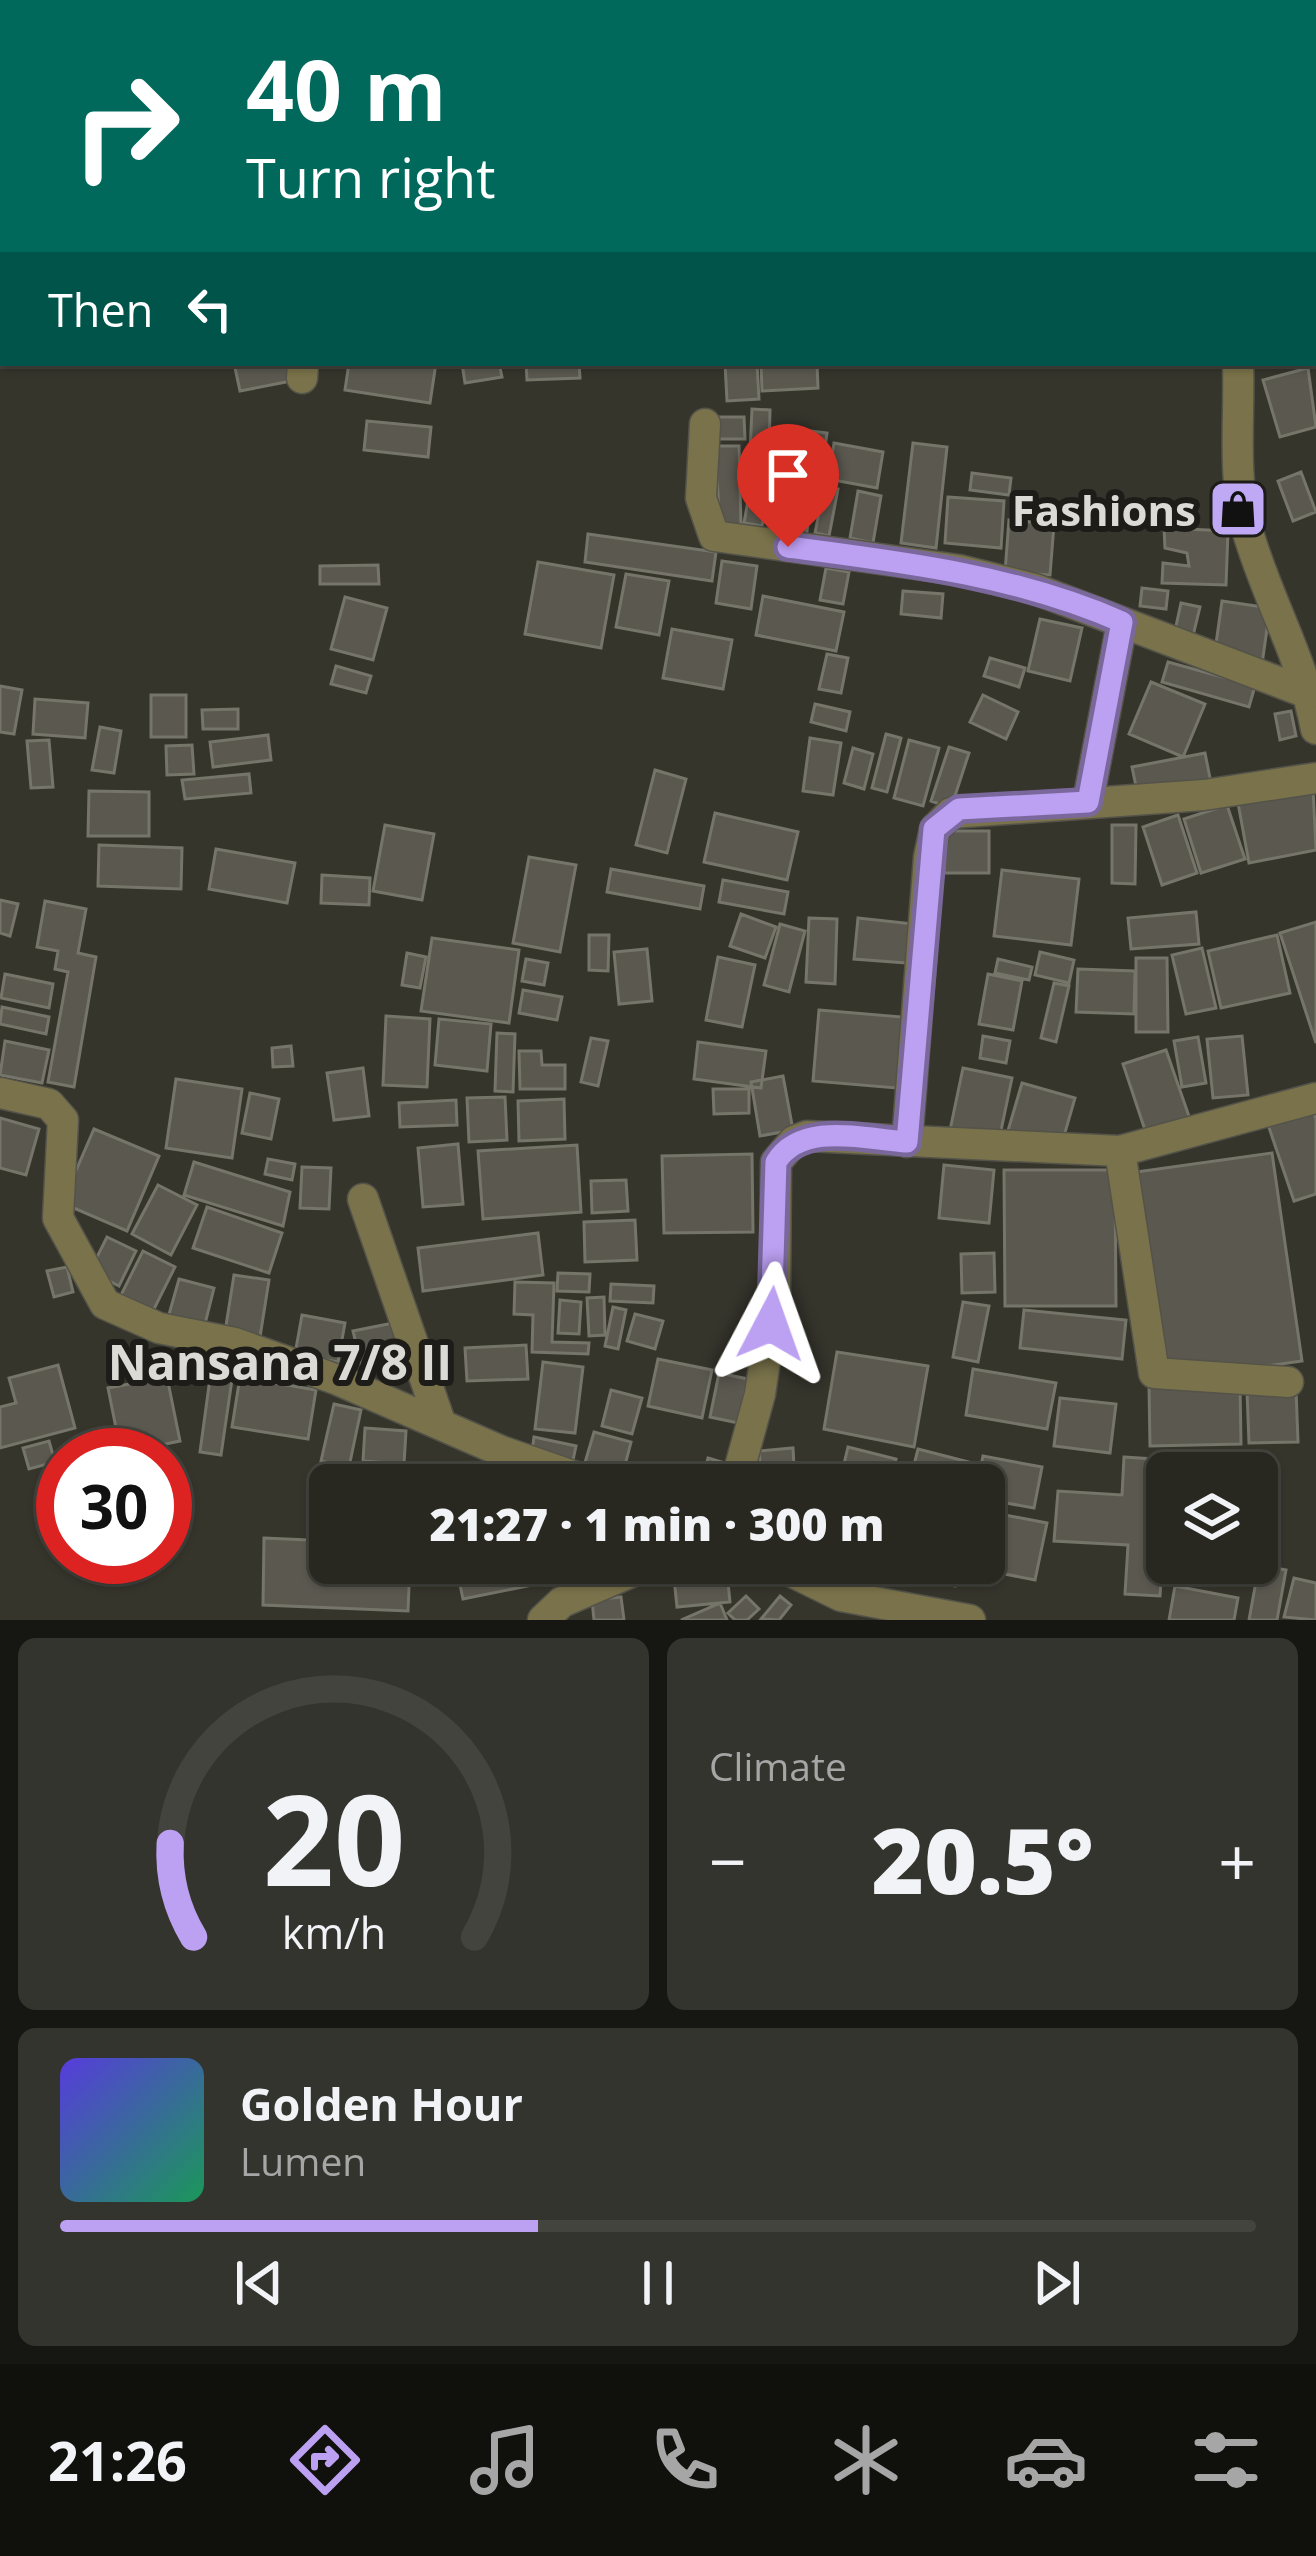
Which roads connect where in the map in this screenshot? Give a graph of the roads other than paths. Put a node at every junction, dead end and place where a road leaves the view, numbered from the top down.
1 (1238, 366) edge
2 (705, 424) dead end
3 (1122, 622) junction
4 (1310, 694) junction
5 (1316, 729) edge
6 (1316, 778) edge
7 (1088, 802) junction
8 (0, 1093) edge
9 (1316, 1098) edge
10 (907, 1142) junction
11 (1120, 1151) junction
12 (362, 1199) dead end
13 (1288, 1382) dead end
14 (440, 1422) junction
15 (538, 1464) edge
16 (741, 1464) edge
17 (604, 1584) edge
18 (817, 1584) edge
19 (543, 1620) edge
20 (970, 1620) edge

1 - 4 street
2 - 3 street
3 - 4 street
3 - 7 street
4 - 5 street
6 - 7 street
7 - 10 street
8 - 14 street
9 - 11 street
10 - 11 street
10 - 16 street
11 - 13 street
12 - 14 street
14 - 15 street
17 - 19 street
18 - 20 street

